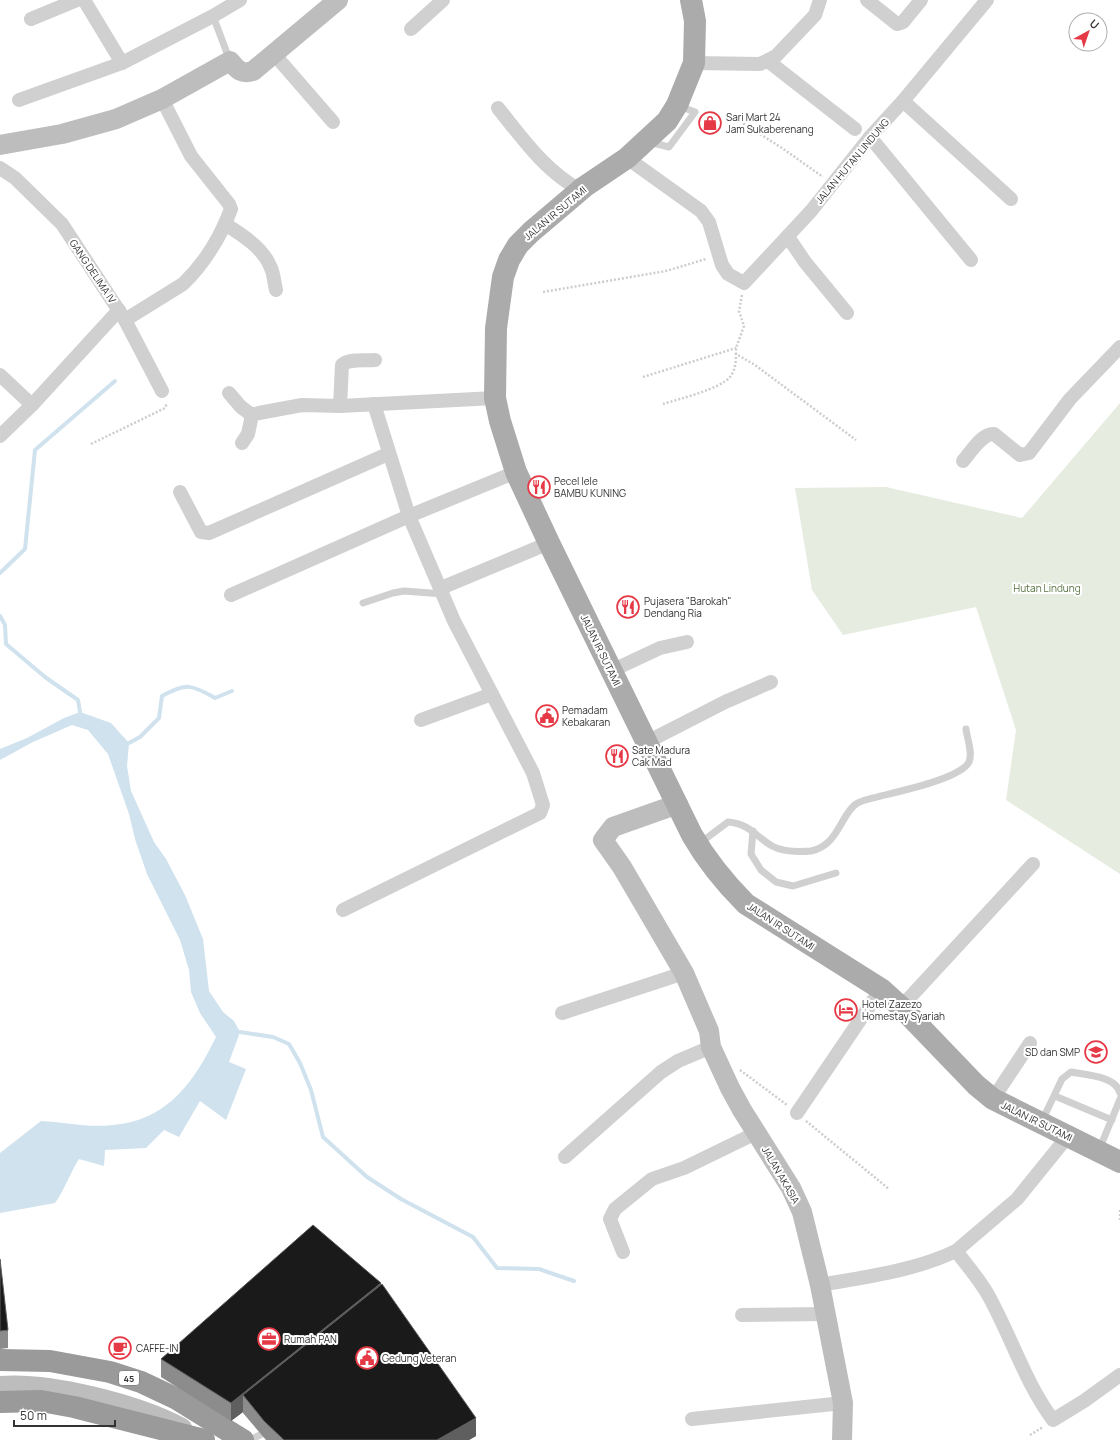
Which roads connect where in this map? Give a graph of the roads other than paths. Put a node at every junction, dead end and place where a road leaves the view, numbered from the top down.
1 (77, 0) edge
2 (84, 0) edge
3 (240, 0) edge
4 (338, 0) edge
5 (443, 0) edge
6 (691, 0) edge
7 (820, 0) edge
8 (867, 0) edge
9 (921, 0) edge
10 (987, 0) edge
11 (213, 16) junction
12 (31, 19) dead end
13 (411, 29) dead end
14 (274, 54) junction
15 (230, 61) junction
16 (768, 62) junction
17 (122, 63) junction
18 (694, 63) junction
19 (162, 99) junction
20 (19, 100) dead end
21 (903, 101) junction
22 (498, 108) dead end
23 (333, 122) dead end
24 (855, 129) dead end
25 (870, 137) junction
26 (0, 145) edge
27 (627, 158) junction
28 (0, 168) edge
29 (580, 190) junction
30 (1011, 199) dead end
31 (225, 224) junction
32 (788, 237) junction
33 (971, 260) dead end
34 (276, 290) dead end
35 (847, 313) dead end
36 (122, 315) junction
37 (1120, 347) edge
38 (375, 360) dead end
39 (0, 375) edge
40 (162, 391) road end
41 (228, 393) dead end
42 (495, 398) junction
43 (374, 404) junction
44 (32, 405) junction
45 (340, 406) junction
46 (252, 414) junction
47 (0, 436) edge
48 (242, 443) dead end
49 (388, 454) junction
50 (963, 461) dead end
51 (516, 472) junction
52 (180, 492) dead end
53 (409, 516) junction
54 (549, 543) junction
55 (442, 591) junction
56 (231, 595) dead end
57 (363, 603) dead end
58 (687, 642) dead end
59 (611, 671) junction
60 (771, 682) dead end
61 (492, 694) junction
62 (422, 720) dead end
63 (966, 729) dead end
64 (647, 742) junction
65 (678, 804) junction
66 (753, 831) junction
67 (698, 845) junction
68 (1033, 864) dead end
69 (836, 873) dead end
70 (343, 910) dead end
71 (684, 973) junction
72 (882, 989) junction
73 (901, 1007) junction
74 (562, 1013) dead end
75 (1030, 1043) dead end
76 (711, 1048) junction
77 (1120, 1093) edge
78 (1055, 1096) junction
79 (993, 1099) junction
80 (1120, 1099) edge
81 (797, 1113) dead end
82 (1112, 1120) junction
83 (1041, 1123) junction
84 (756, 1134) junction
85 (1068, 1136) junction
86 (1098, 1150) junction
87 (565, 1157) dead end
88 (1120, 1162) edge
89 (956, 1251) junction
90 (623, 1252) dead end
91 (820, 1285) junction
92 (826, 1314) junction
93 (742, 1315) dead end
94 (0, 1360) edge
95 (1120, 1375) edge
96 (0, 1377) edge
97 (0, 1386) edge
98 (0, 1402) edge
99 (843, 1403) junction
100 (692, 1419) dead end
101 (278, 1425) edge
102 (204, 1432) edge
103 (243, 1440) edge
104 (250, 1440) edge
105 (842, 1440) edge

1 - 12 street
2 - 17 street
3 - 11 street
4 - 14 street
5 - 13 street
6 - 18 main road, JALAN IR SUTAMI
7 - 16 street
8 - 9 street
10 - 21 street, JALAN HUTAN LINDUNG
11 - 15 lane
11 - 17 street
14 - 15 street
14 - 23 street
15 - 19 street
16 - 18 street
16 - 24 street
17 - 20 street
18 - 27 main road, JALAN IR SUTAMI
19 - 26 street
19 - 31 street
21 - 25 street, JALAN HUTAN LINDUNG
21 - 30 street
22 - 29 street
25 - 32 street, JALAN HUTAN LINDUNG
25 - 33 street
27 - 29 main road, JALAN IR SUTAMI
27 - 32 street, JALAN HUTAN LINDUNG
28 - 36 street, GANG DELIMA IV
29 - 42 main road, JALAN IR SUTAMI
31 - 34 street
31 - 36 street
32 - 35 street
36 - 40 street, GANG DELIMA IV
36 - 44 street
37 - 50 street
38 - 45 street
39 - 44 street
41 - 46 street
42 - 43 street
42 - 51 main road, JALAN IR SUTAMI
43 - 45 street
43 - 49 street
44 - 47 street
45 - 46 street
46 - 48 street
49 - 52 street
49 - 53 street
51 - 53 street
51 - 54 main road, JALAN IR SUTAMI
53 - 55 street
53 - 56 street
54 - 55 street
54 - 59 main road, JALAN IR SUTAMI
55 - 57 lane
55 - 61 street
58 - 59 street
59 - 64 main road, JALAN IR SUTAMI
60 - 64 street
61 - 62 street
61 - 70 street
63 - 66 lane
64 - 65 main road, JALAN IR SUTAMI
65 - 67 main road, JALAN IR SUTAMI
65 - 71 street, JALAN AKASIA
66 - 67 lane
66 - 69 lane
67 - 72 main road, JALAN IR SUTAMI
68 - 73 street
71 - 74 street
71 - 76 street, JALAN AKASIA
72 - 73 main road, JALAN IR SUTAMI
72 - 81 street
73 - 79 main road, JALAN IR SUTAMI
75 - 79 street
76 - 84 street, JALAN AKASIA
76 - 87 street
77 - 78 lane
78 - 82 lane
78 - 83 lane
79 - 83 main road, JALAN IR SUTAMI
80 - 82 lane
82 - 86 lane
83 - 85 main road, JALAN IR SUTAMI
84 - 90 street
84 - 91 street, JALAN AKASIA
85 - 86 main road, JALAN IR SUTAMI
85 - 89 street
86 - 88 main road, JALAN IR SUTAMI
89 - 91 street
89 - 95 street
91 - 92 street, JALAN AKASIA
92 - 93 street
92 - 99 street, JALAN AKASIA
94 - 102 highway, 45
96 - 102 street
97 - 102 street
98 - 102 highway, 45
99 - 100 street
99 - 105 street, JALAN AKASIA
101 - 104 lane
102 - 103 highway, 45

